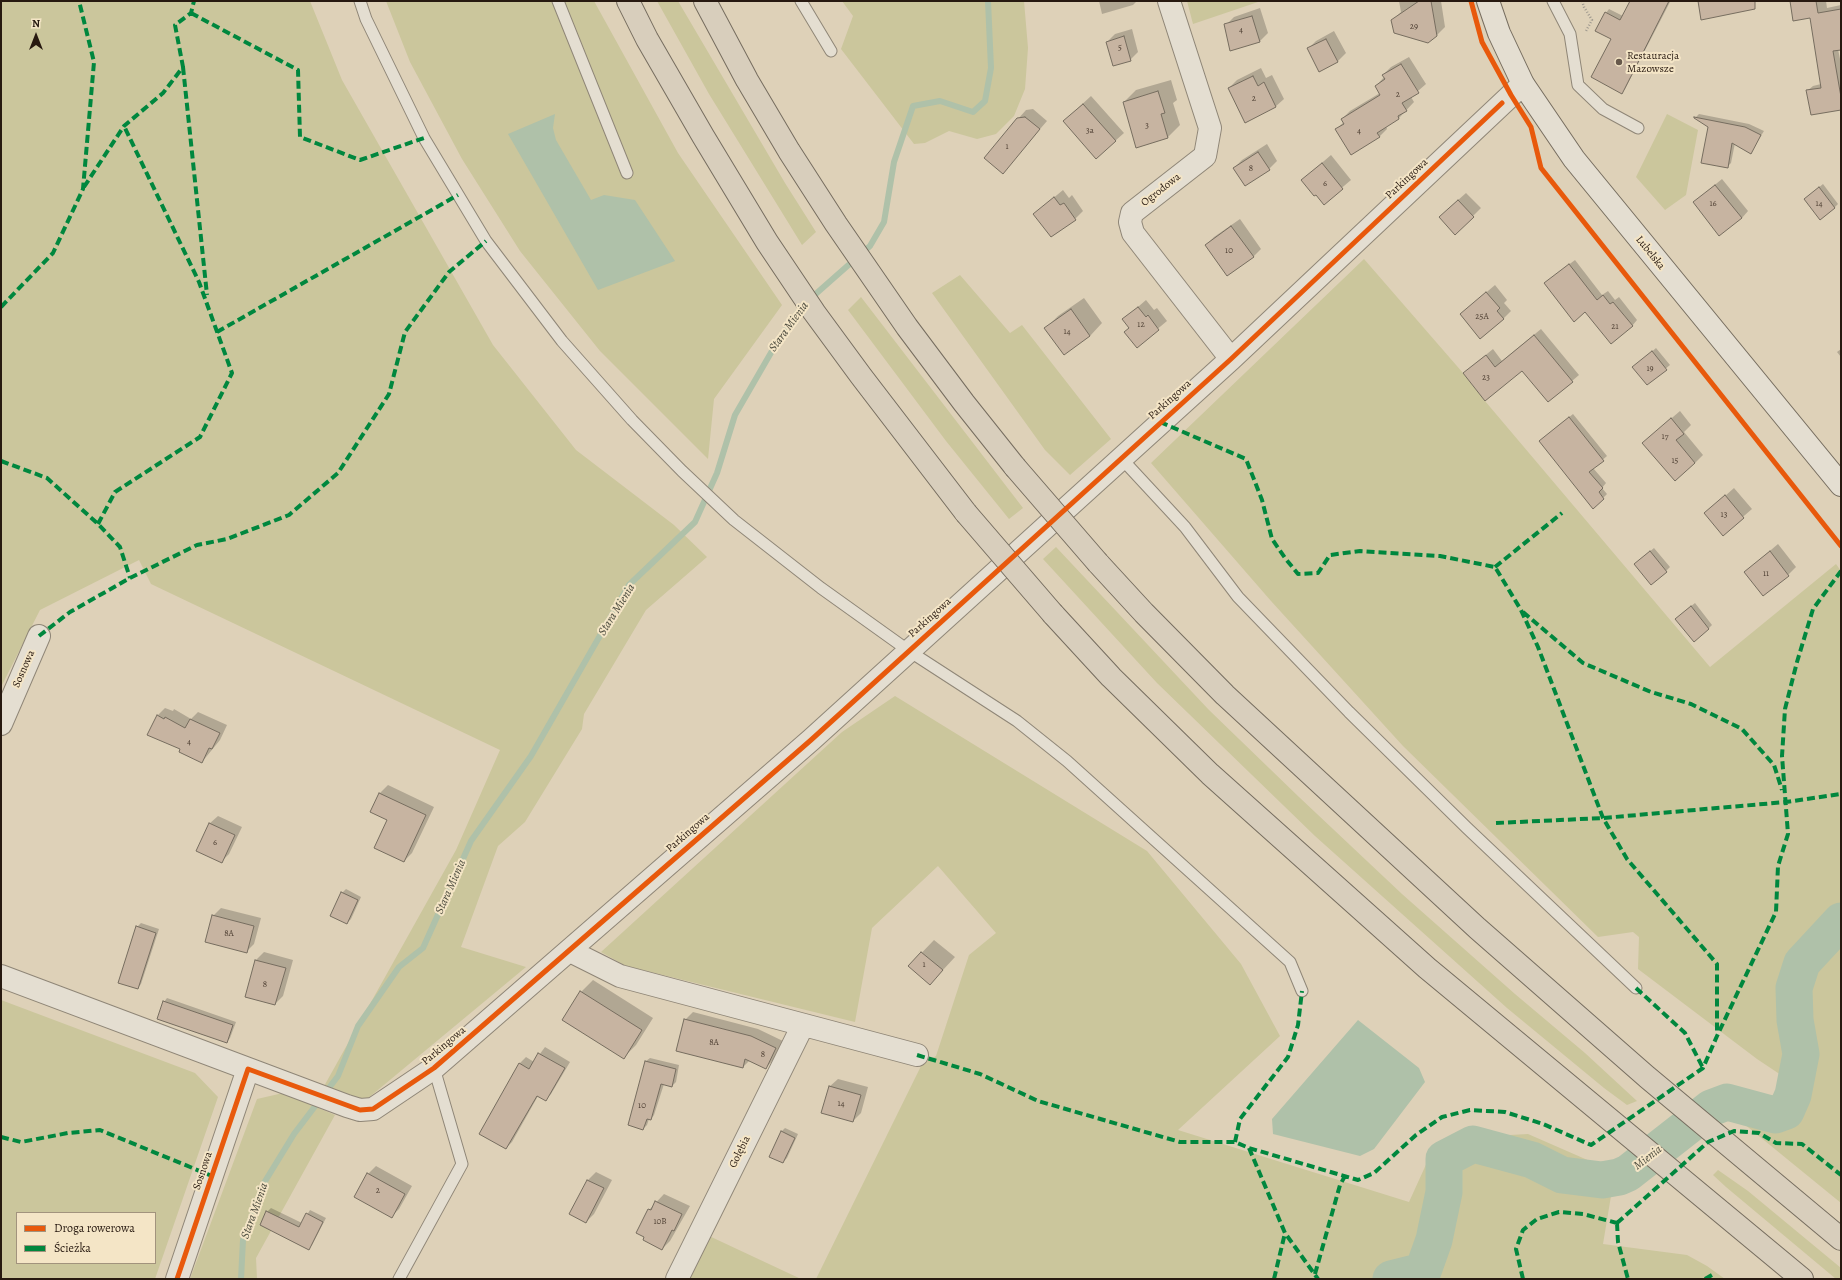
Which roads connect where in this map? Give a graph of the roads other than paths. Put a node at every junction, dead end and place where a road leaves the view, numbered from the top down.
1 (360, 1) edge
2 (558, 1) edge
3 (628, 1) edge
4 (704, 1) edge
5 (801, 1) edge
6 (1170, 1) edge
7 (1488, 1) edge
8 (1553, 1) edge
9 (831, 51) dead end
10 (1523, 84) junction
11 (1638, 128) dead end
12 (627, 173) dead end
13 (1231, 359) junction
14 (1121, 458) junction
15 (1841, 485) edge
16 (39, 636) dead end
17 (909, 651) junction
18 (1, 724) edge
19 (570, 951) junction
20 (1, 976) edge
21 (1636, 988) dead end
22 (1302, 991) dead end
23 (803, 1025) junction
24 (917, 1055) dead end
25 (434, 1068) junction
26 (248, 1069) junction
27 (1841, 1239) edge
28 (177, 1279) edge
29 (399, 1279) edge
30 (677, 1279) edge
31 (1802, 1279) edge

1 - 17 lane
2 - 12 lane
3 - 31 highway, bridge
4 - 27 highway, bridge
5 - 9 lane
6 - 13 street, Ogrodowa
7 - 10 street, Lubelska
8 - 11 lane
10 - 13 street, Parkingowa
10 - 15 street, Lubelska
13 - 14 street, Parkingowa
14 - 17 street, Parkingowa
14 - 21 lane
16 - 18 street, Sosnowa
17 - 19 street, Parkingowa
17 - 22 lane
19 - 23 street
19 - 25 street, Parkingowa
20 - 26 street
23 - 24 street
23 - 30 street, Gołębia
25 - 26 street, Parkingowa
25 - 29 lane
26 - 28 street, Sosnowa

